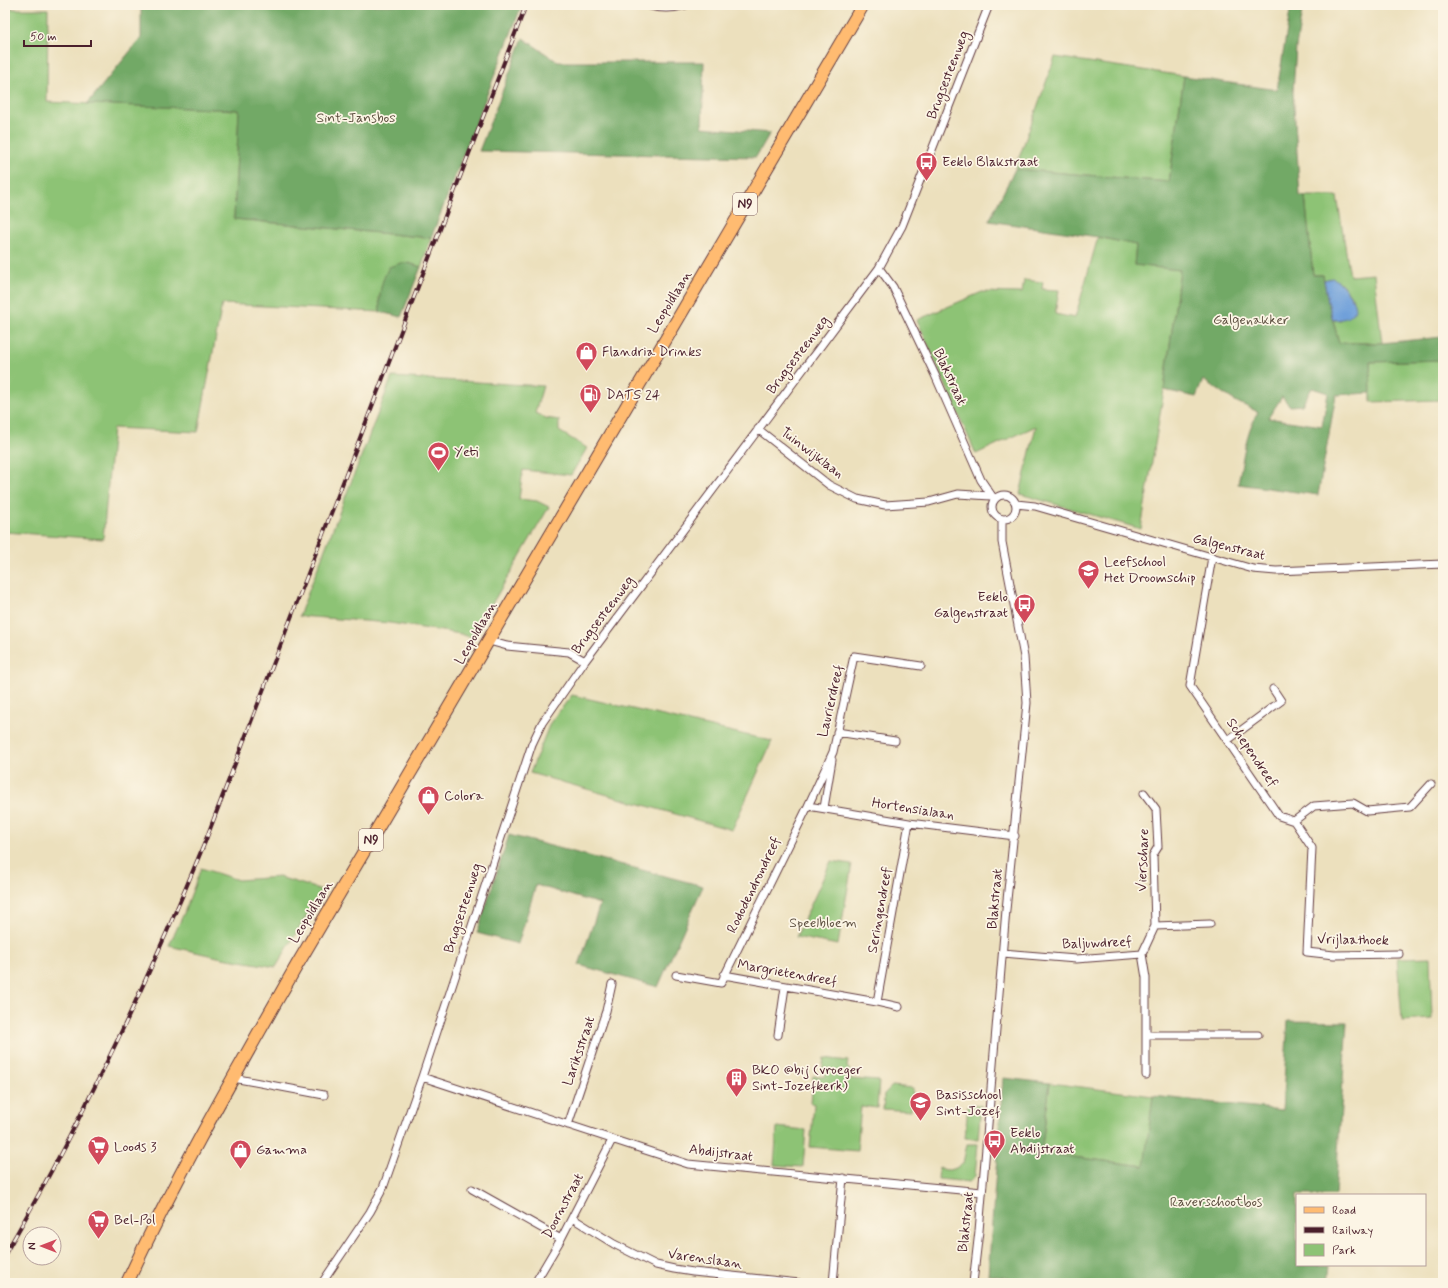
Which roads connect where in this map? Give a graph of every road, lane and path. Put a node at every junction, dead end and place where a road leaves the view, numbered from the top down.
1 (646, 5) edge
2 (686, 5) edge
3 (863, 5) edge
4 (989, 5) edge
5 (879, 268) junction
6 (758, 429) junction
7 (993, 497) junction
8 (1016, 504) junction
9 (1002, 519) junction
10 (1212, 557) junction
11 (1443, 564) edge
12 (489, 640) junction
13 (585, 661) junction
14 (921, 666) dead end
15 (1273, 690) dead end
16 (837, 732) junction
17 (1228, 740) junction
18 (894, 741) dead end
19 (833, 752) junction
20 (1431, 784) dead end
21 (1144, 793) dead end
22 (808, 806) junction
23 (824, 808) junction
24 (1294, 821) junction
25 (909, 823) junction
26 (1015, 836) junction
27 (1210, 924) dead end
28 (1155, 926) junction
29 (1003, 953) junction
30 (1142, 954) junction
31 (1399, 954) dead end
32 (676, 975) dead end
33 (724, 975) junction
34 (612, 984) dead end
35 (785, 986) junction
36 (877, 1002) junction
37 (899, 1007) dead end
38 (778, 1034) dead end
39 (1146, 1035) junction
40 (1258, 1035) dead end
41 (1146, 1075) dead end
42 (422, 1077) junction
43 (233, 1078) junction
44 (324, 1095) dead end
45 (568, 1125) junction
46 (612, 1140) junction
47 (844, 1178) junction
48 (472, 1189) dead end
49 (982, 1192) junction
50 (572, 1218) junction
51 (561, 1240) junction
52 (127, 1283) edge
53 (322, 1283) edge
54 (535, 1283) edge
55 (799, 1283) edge
56 (833, 1283) edge
57 (973, 1283) edge

1 - 2 street
3 - 12 main road, Leopoldlaan / N9
4 - 5 street, Brugsesteenweg
5 - 6 street, Brugsesteenweg
5 - 7 street, Blakstraat
6 - 7 street, Tuinwijklaan
6 - 13 street, Brugsesteenweg
7 - 8 street
7 - 9 street
8 - 9 street
8 - 10 street, Galgenstraat
9 - 26 street, Blakstraat
10 - 11 street, Galgenstraat
10 - 17 street, Schependreef
12 - 13 street
12 - 43 main road, Leopoldlaan / N9
13 - 42 street, Brugsesteenweg
14 - 16 street, Laurierdreef
15 - 17 street
16 - 18 street
16 - 19 street, Laurierdreef
17 - 24 street, Schependreef
19 - 22 street, Laurierdreef
19 - 23 street, Laurierdreef
20 - 24 street
21 - 28 street, Vierschare
22 - 23 street, Hortensialaan
22 - 33 street, Rododendrondreef
23 - 25 street, Hortensialaan
24 - 31 street, Vrijlaathoek
25 - 26 street, Hortensialaan
25 - 36 street, Seringendreef
26 - 29 street, Blakstraat
27 - 28 street
28 - 30 street, Vierschare
29 - 30 street, Baljuwdreef
29 - 49 street, Blakstraat
30 - 39 street, Baljuwdreef
32 - 33 street, Margrietendreef
33 - 35 street, Margrietendreef
34 - 45 street, Lariksstraat
35 - 36 street, Margrietendreef
35 - 38 street
36 - 37 street, Margrietendreef
39 - 40 street
39 - 41 street, Baljuwdreef
42 - 45 street, Abdijstraat
42 - 53 street, Brugsesteenweg
43 - 44 street
43 - 52 main road, Leopoldlaan / N9
45 - 46 street, Abdijstraat
46 - 47 street, Abdijstraat
46 - 50 street, Doornstraat
47 - 49 street, Abdijstraat
47 - 56 street
48 - 51 street
49 - 57 street, Blakstraat
50 - 51 street, Doornstraat
50 - 55 street, Varenslaan
51 - 54 street, Doornstraat

